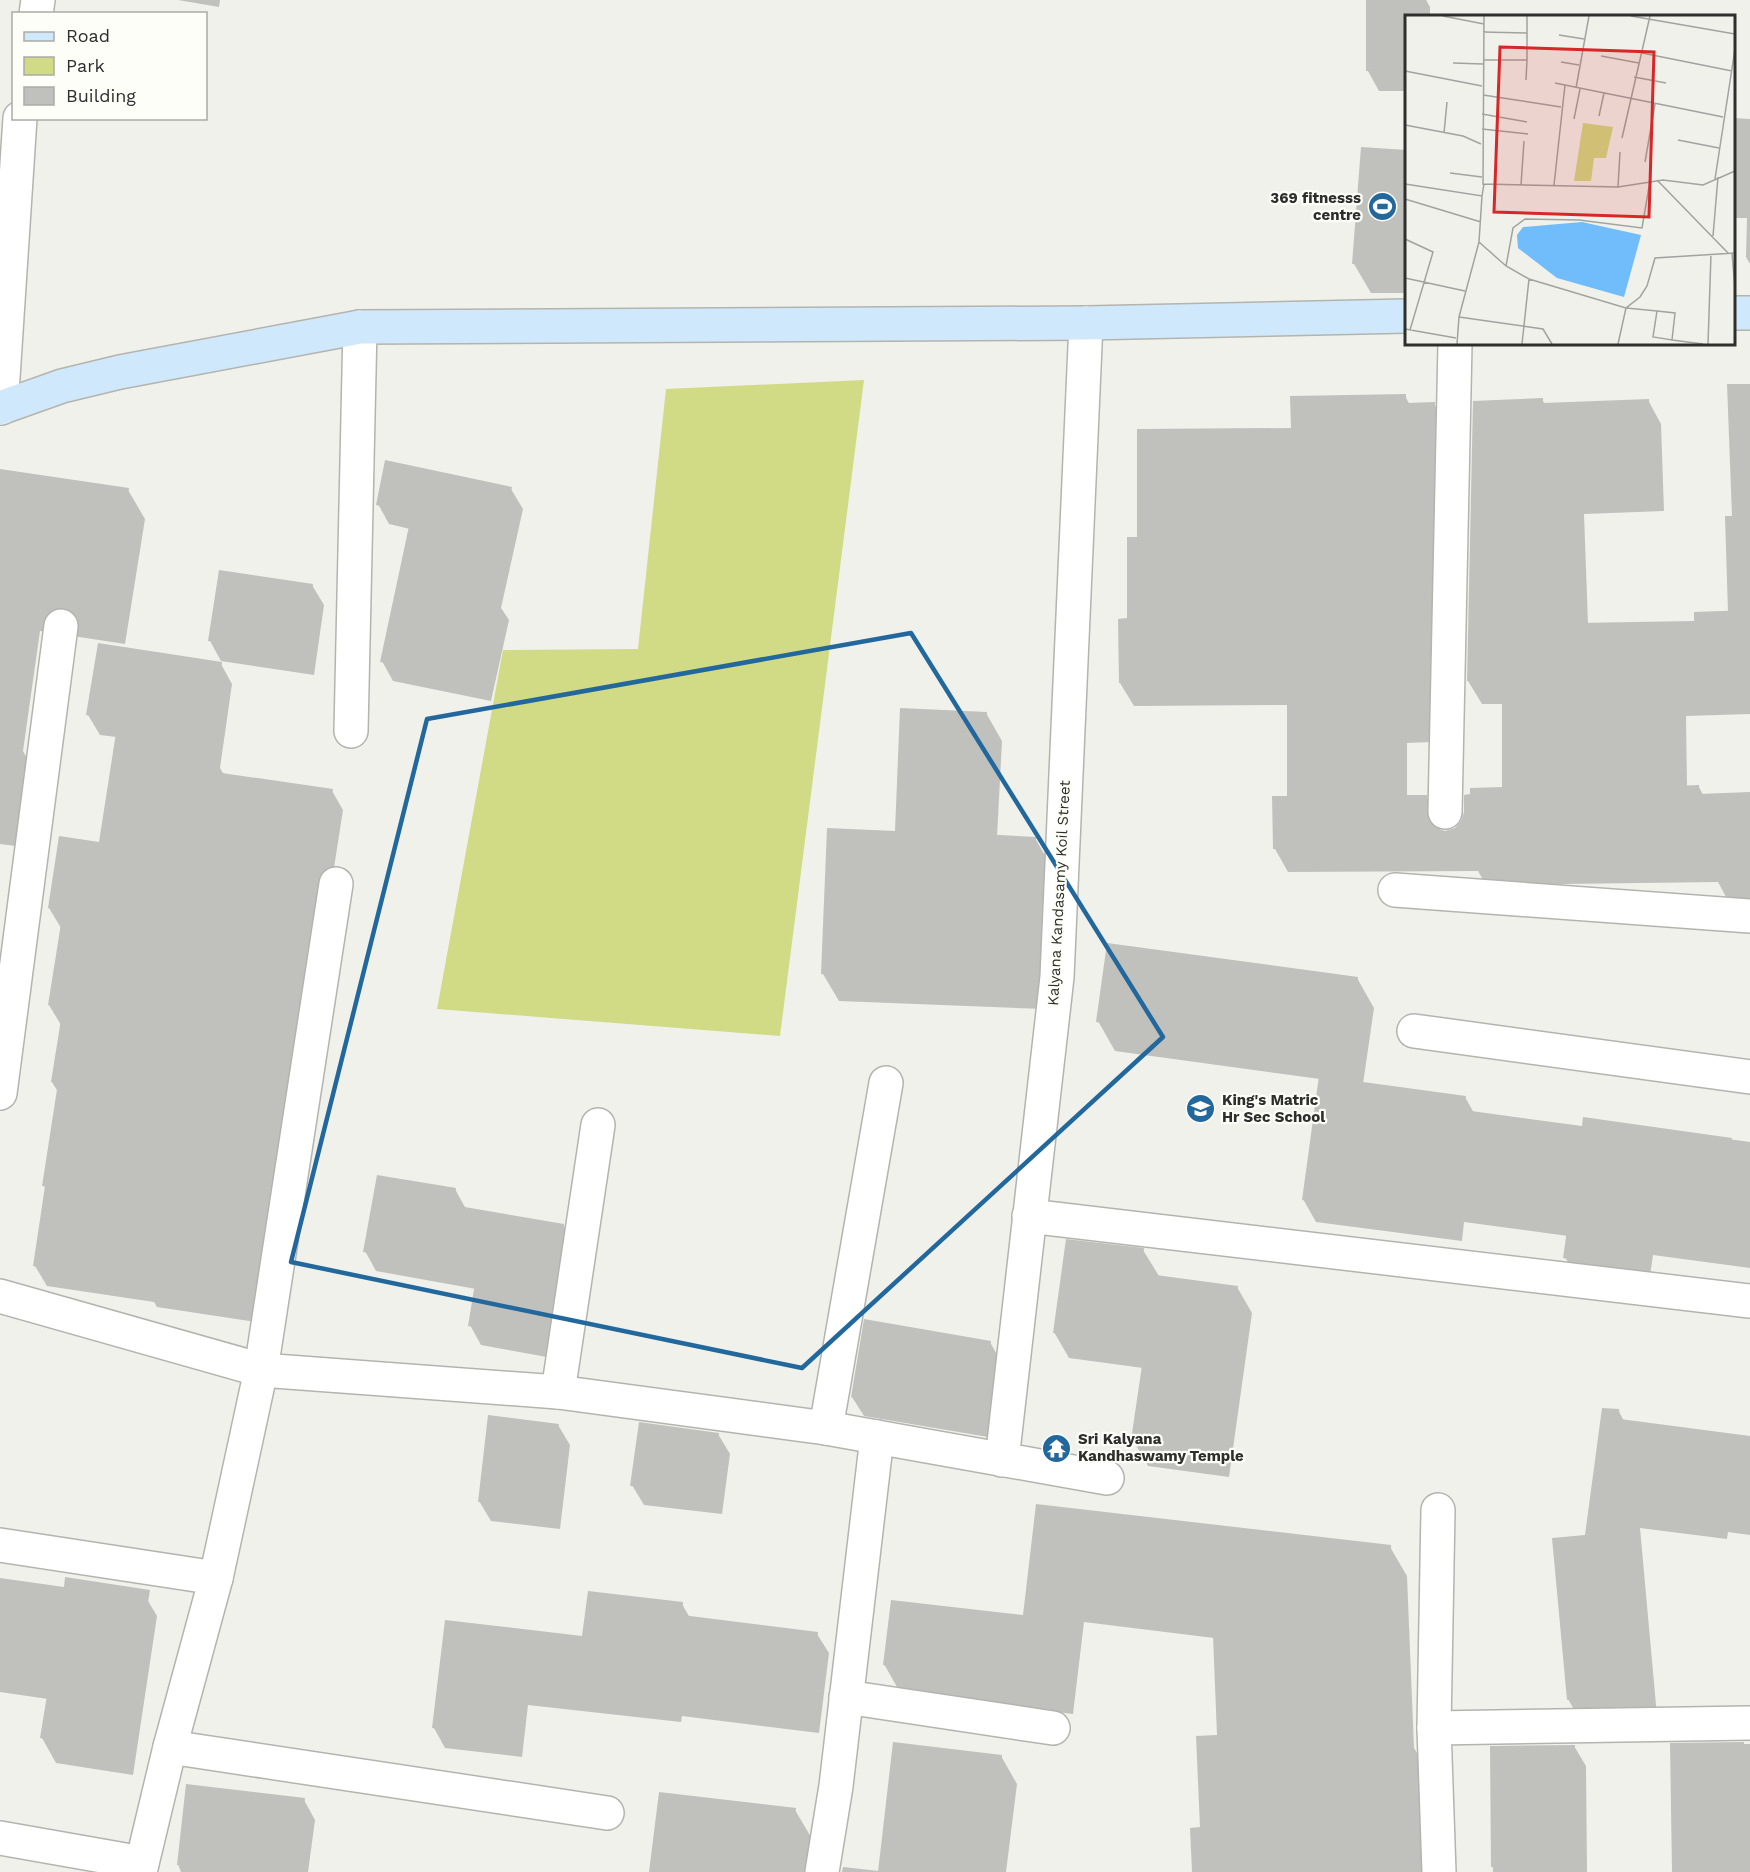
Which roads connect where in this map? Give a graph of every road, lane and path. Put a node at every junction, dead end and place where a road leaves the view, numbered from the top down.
1 (20, 120) edge
2 (1405, 316) edge
3 (1086, 323) junction
4 (360, 327) junction
5 (1455, 345) edge
6 (1, 408) edge
7 (62, 627) dead end
8 (351, 731) dead end
9 (1445, 812) dead end
10 (336, 884) dead end
11 (1395, 890) dead end
12 (1750, 916) edge
13 (1414, 1031) dead end
14 (1750, 1077) edge
15 (886, 1083) dead end
16 (0, 1093) edge
17 (598, 1125) dead end
18 (1029, 1216) junction
19 (0, 1296) edge
20 (1750, 1301) edge
21 (261, 1370) junction
22 (558, 1392) junction
23 (826, 1428) junction
24 (877, 1437) junction
25 (1002, 1460) junction
26 (1107, 1478) dead end
27 (1438, 1510) dead end
28 (0, 1545) edge
29 (216, 1578) junction
30 (846, 1696) junction
31 (1750, 1723) edge
32 (1053, 1728) dead end
33 (1434, 1728) junction
34 (170, 1748) junction
35 (607, 1812) dead end
36 (0, 1838) edge
37 (141, 1867) edge
38 (822, 1872) edge
39 (1439, 1872) edge

1 - 6 street
2 - 3 main road
3 - 4 main road
3 - 18 street, Kalyana Kandasamy Koil Street
4 - 6 main road
4 - 8 street
5 - 9 street
7 - 16 street
10 - 21 street
11 - 12 street
13 - 14 street
15 - 23 street
17 - 22 street
18 - 20 street
18 - 25 street, Kalyana Kandasamy Koil Street
19 - 21 street
21 - 22 street
21 - 29 street
22 - 23 street
23 - 24 street
24 - 25 street
24 - 30 street
25 - 26 street
27 - 33 street
28 - 29 street
29 - 34 street
30 - 32 street
30 - 38 street
31 - 33 street
33 - 39 street
34 - 35 street
34 - 37 street
36 - 37 street

